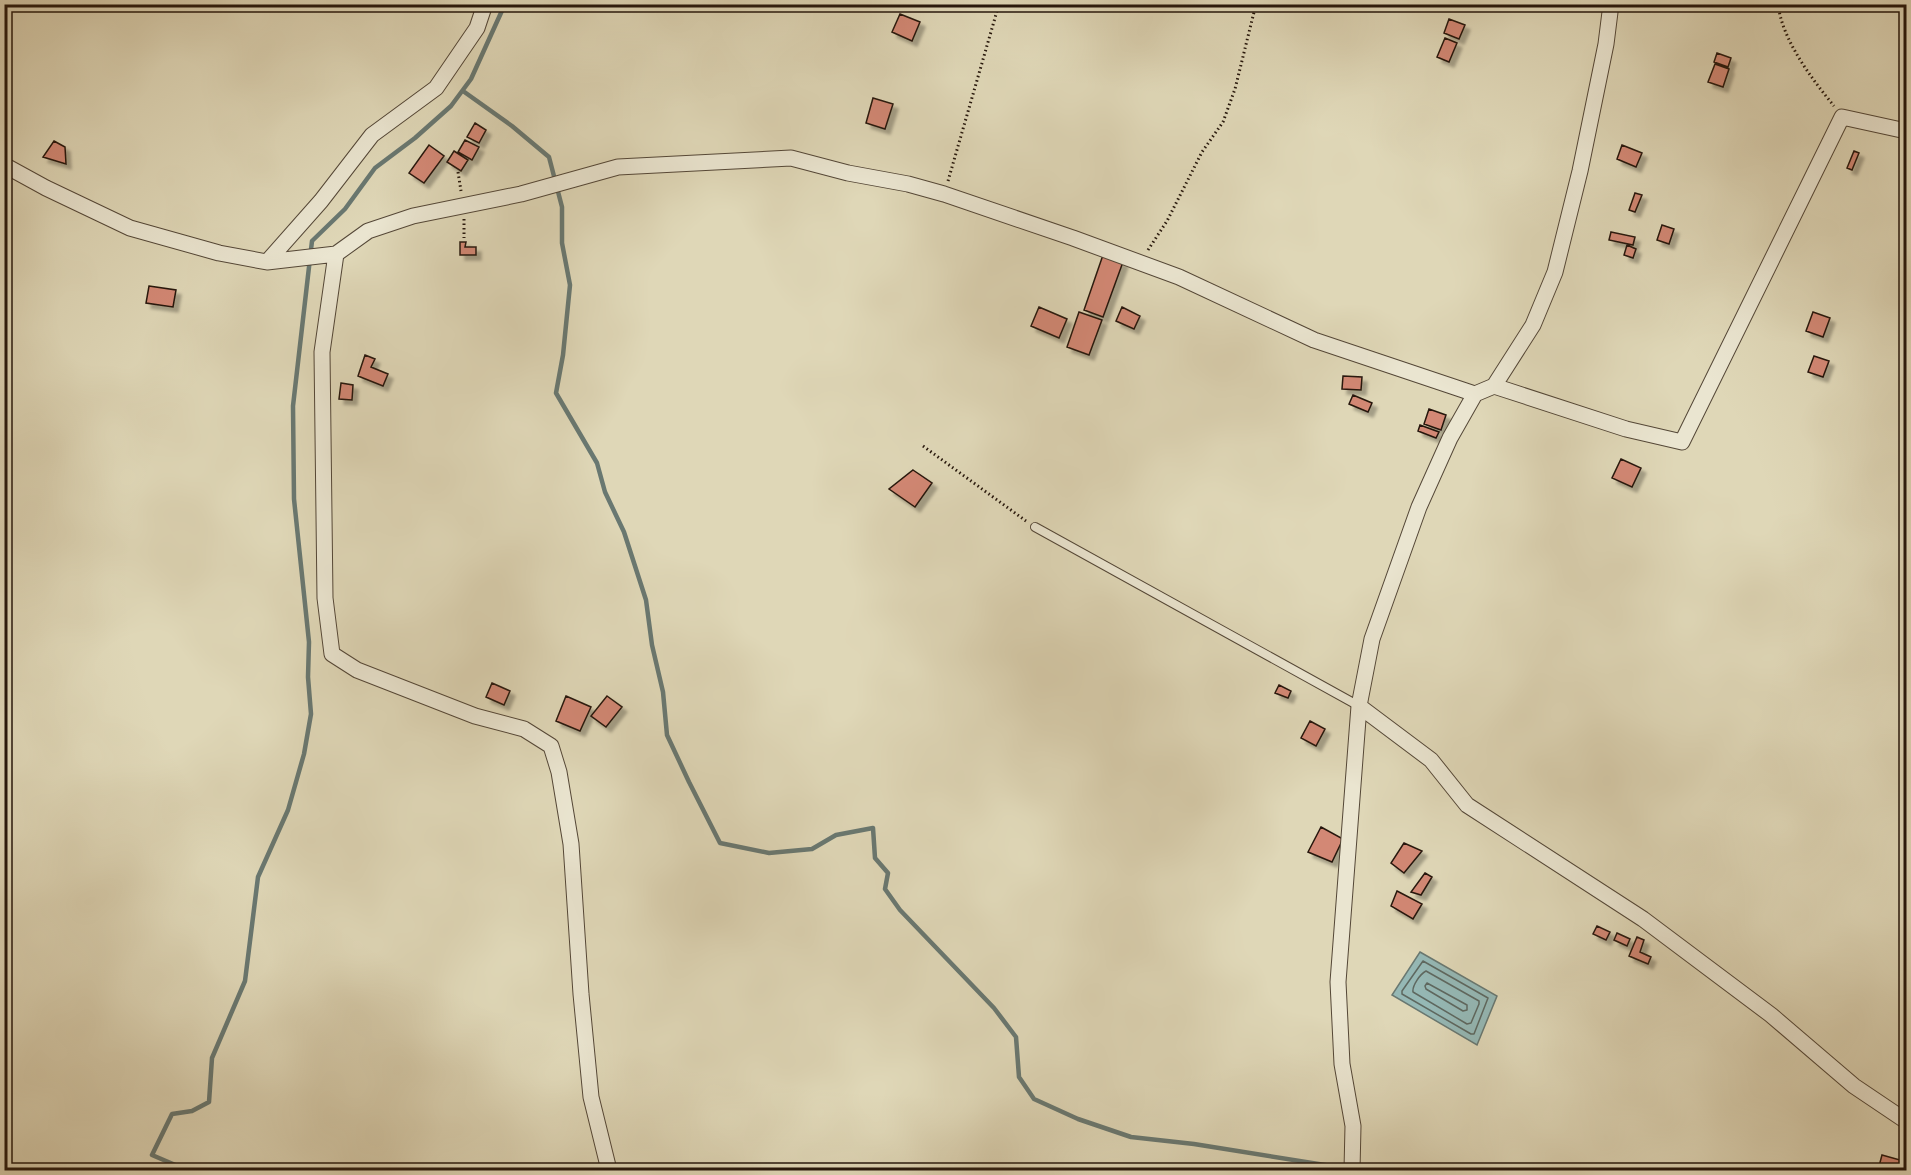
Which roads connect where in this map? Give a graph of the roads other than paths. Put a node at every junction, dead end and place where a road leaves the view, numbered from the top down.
1 (485, 4) edge
2 (1611, 4) edge
3 (1906, 131) edge
4 (4, 165) edge
5 (336, 254) junction
6 (267, 262) junction
7 (1494, 386) junction
8 (1475, 394) junction
9 (1035, 527) road end
10 (1359, 706) junction
11 (1906, 1121) edge
12 (609, 1170) edge
13 (1352, 1170) edge

1 - 6 street
2 - 7 street
3 - 7 street
4 - 6 street
5 - 6 street
5 - 8 street
5 - 12 street
7 - 8 street
8 - 10 street
9 - 10 lane
10 - 11 street
10 - 13 street

